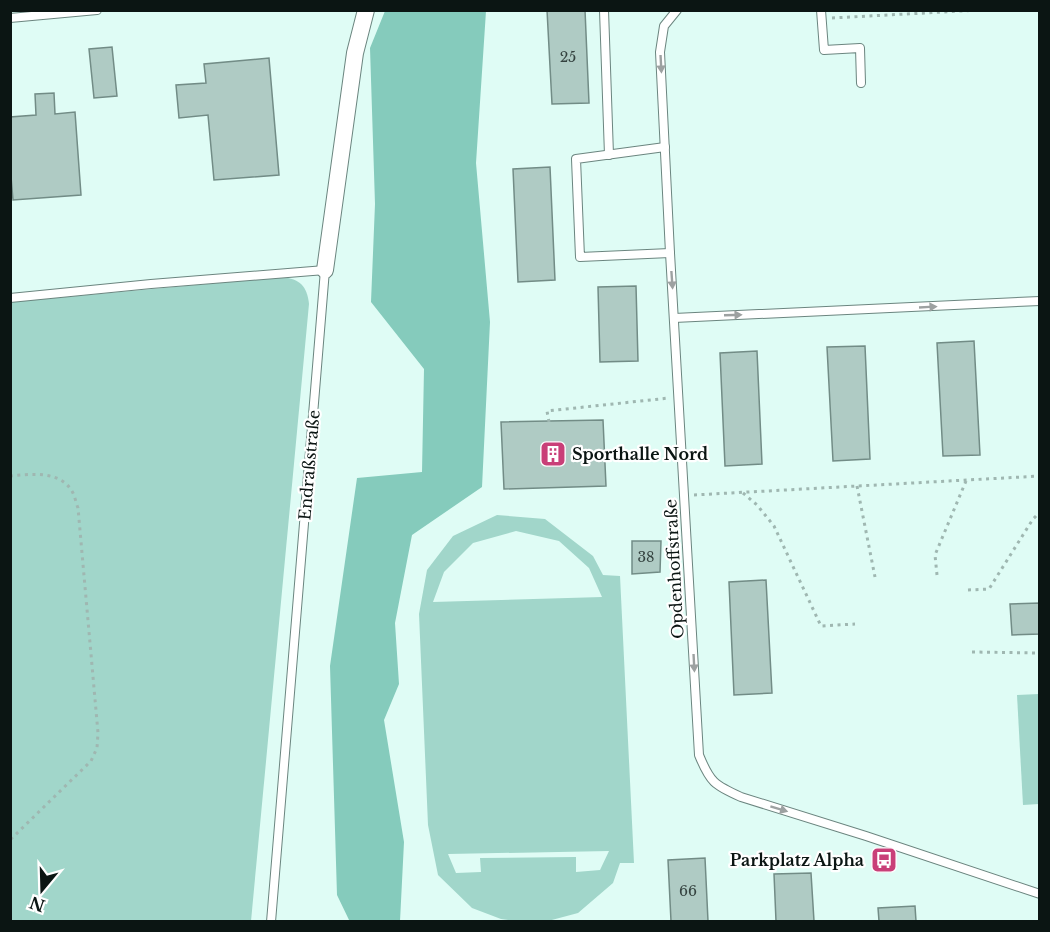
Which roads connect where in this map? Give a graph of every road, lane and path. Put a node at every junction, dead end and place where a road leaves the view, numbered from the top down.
1 (97, 10) edge
2 (366, 10) edge
3 (604, 10) edge
4 (677, 10) edge
5 (980, 10) edge
6 (822, 14) edge
7 (10, 18) edge
8 (861, 83) dead end
9 (665, 147) junction
10 (609, 155) junction
11 (670, 253) junction
12 (325, 270) junction
13 (10, 298) edge
14 (1040, 302) edge
15 (674, 318) junction
16 (679, 397) junction
17 (549, 422) dead end
18 (10, 476) edge
19 (1040, 476) edge
20 (967, 480) junction
21 (857, 486) junction
22 (742, 492) junction
23 (685, 495) junction
24 (1040, 512) edge
25 (937, 575) dead end
26 (875, 577) dead end
27 (968, 590) dead end
28 (855, 624) dead end
29 (972, 652) dead end
30 (1040, 652) edge
31 (10, 840) edge
32 (1040, 894) edge
33 (271, 921) edge

1 - 7 lane
2 - 12 street, Endraßstraße
3 - 10 lane
4 -> 9 lane, Opdenhoffstraße
5 - 6 path
6 - 8 lane
9 - 10 lane
9 - 11 lane, Opdenhoffstraße
10 - 11 lane
11 -> 15 lane, Opdenhoffstraße
12 - 13 lane
12 - 33 lane, Endraßstraße
15 -> 14 lane
15 - 16 lane, Opdenhoffstraße
16 - 17 path
16 - 23 lane, Opdenhoffstraße
18 - 31 path
19 - 20 path
20 - 21 path
20 - 25 path
21 - 22 path
21 - 26 path
22 - 23 path
22 - 28 path
23 -> 32 lane, Opdenhoffstraße
24 - 27 path
29 - 30 path

